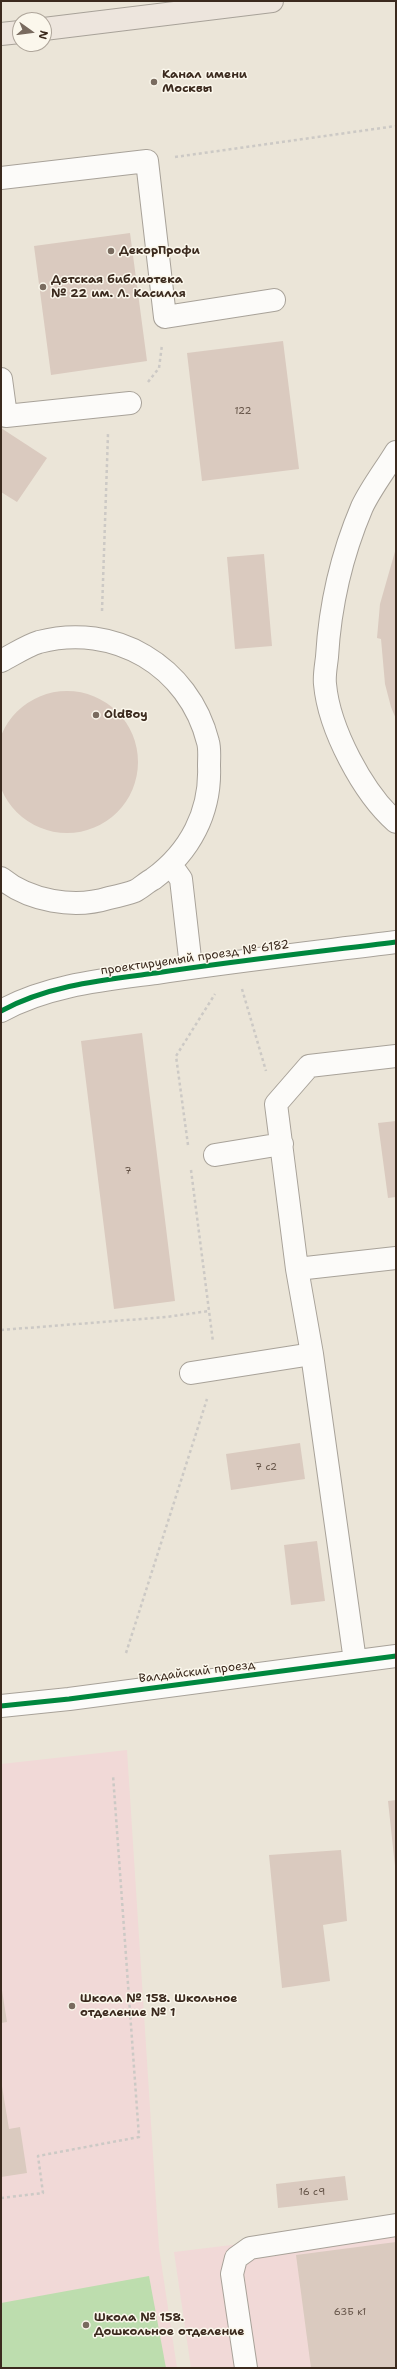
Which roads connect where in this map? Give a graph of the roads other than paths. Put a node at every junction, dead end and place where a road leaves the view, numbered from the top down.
1 (272, 1) edge
2 (52, 28) edge
3 (12, 33) edge
4 (1, 34) edge
5 (1, 178) edge
6 (274, 300) dead end
7 (1, 379) edge
8 (120, 404) road end
9 (396, 452) edge
10 (1, 661) edge
11 (396, 822) edge
12 (171, 865) junction
13 (1, 878) edge
14 (396, 942) edge
15 (191, 967) junction
16 (1, 1011) edge
17 (396, 1056) edge
18 (282, 1144) junction
19 (214, 1155) dead end
20 (396, 1258) edge
21 (297, 1269) junction
22 (312, 1354) junction
23 (191, 1373) dead end
24 (396, 1656) edge
25 (355, 1661) junction
26 (1, 1706) edge
27 (396, 2225) edge
28 (246, 2368) edge

1 - 2 main road
3 - 4 main road
5 - 6 street
7 - 8 street
9 - 11 street
10 - 12 street
12 - 13 street
12 - 15 street
14 - 15 street, проектируемый проезд № 6182
15 - 16 street, проектируемый проезд № 6182
17 - 18 street
18 - 19 street
18 - 21 street
20 - 21 street
21 - 22 street
22 - 23 street
22 - 25 street
24 - 25 street, Валдайский проезд
25 - 26 street, Валдайский проезд
27 - 28 street

